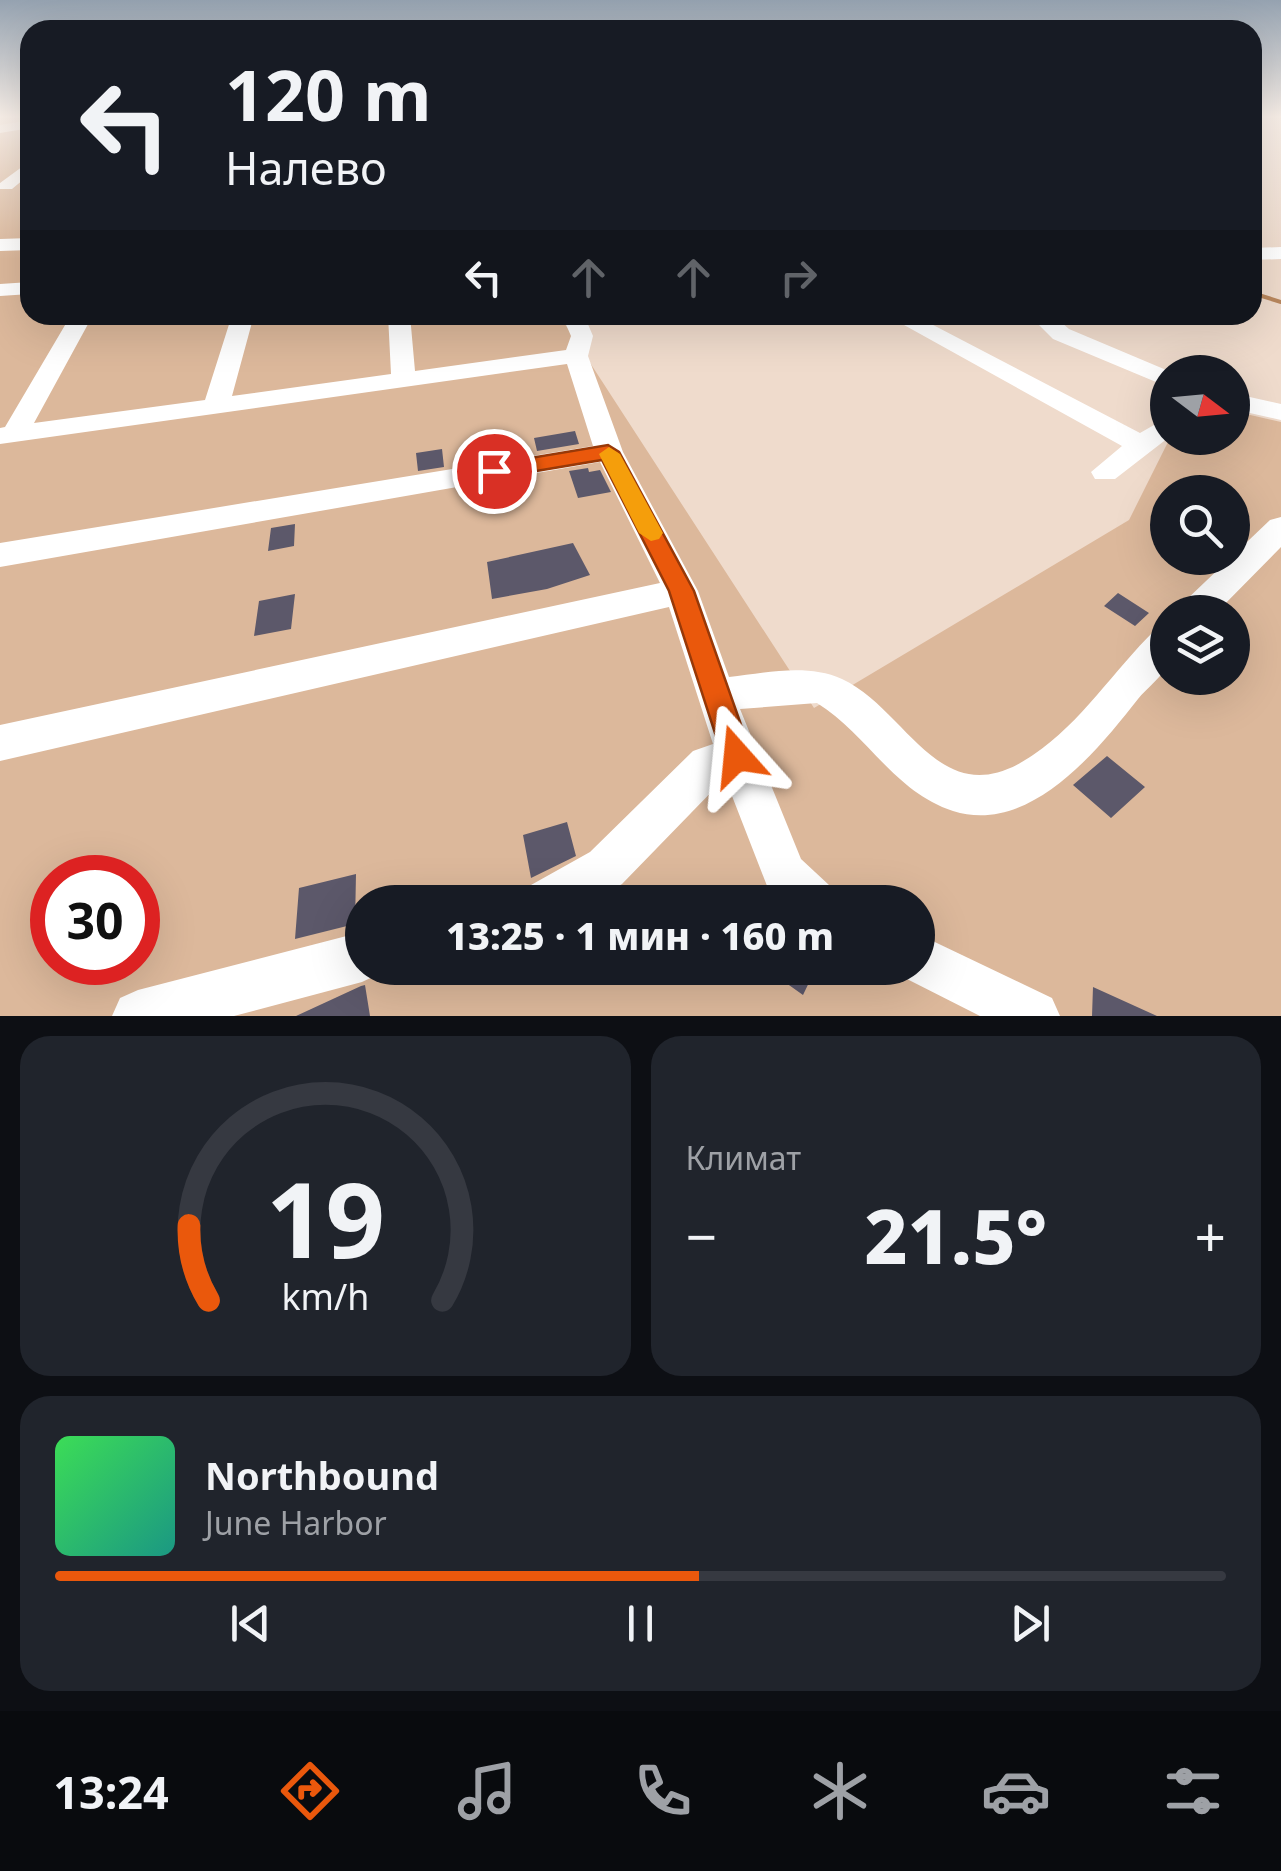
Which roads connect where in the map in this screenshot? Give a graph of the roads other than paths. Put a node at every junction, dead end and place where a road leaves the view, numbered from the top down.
1 (76, 325) edge
2 (240, 325) edge
3 (400, 325) edge
4 (577, 325) edge
5 (916, 325) edge
6 (1051, 325) edge
7 (576, 356) junction
8 (1150, 372) edge
9 (404, 379) junction
10 (1250, 405) edge
11 (216, 406) junction
12 (1281, 412) edge
13 (8, 434) edge
14 (1150, 441) edge
15 (1144, 446) junction
16 (608, 452) junction
17 (1105, 472) dead end
18 (1281, 528) edge
19 (0, 555) edge
20 (682, 591) junction
21 (1213, 595) edge
22 (1150, 660) edge
23 (716, 696) junction
24 (0, 743) edge
25 (737, 756) junction
26 (577, 885) edge
27 (795, 885) edge
28 (345, 961) edge
29 (935, 967) edge
30 (138, 1016) edge
31 (1034, 1016) edge

1 - 13 street
2 - 11 street
3 - 9 street
4 - 7 street
5 - 15 street
6 - 8 street
7 - 9 street
7 - 16 street
9 - 11 street
10 - 12 street
11 - 13 street
14 - 15 street
15 - 17 street
16 - 19 street
16 - 20 street
18 - 21 street
20 - 23 street
20 - 24 street
22 - 23 street
23 - 25 street
25 - 26 street
25 - 27 street
28 - 30 street
29 - 31 street

